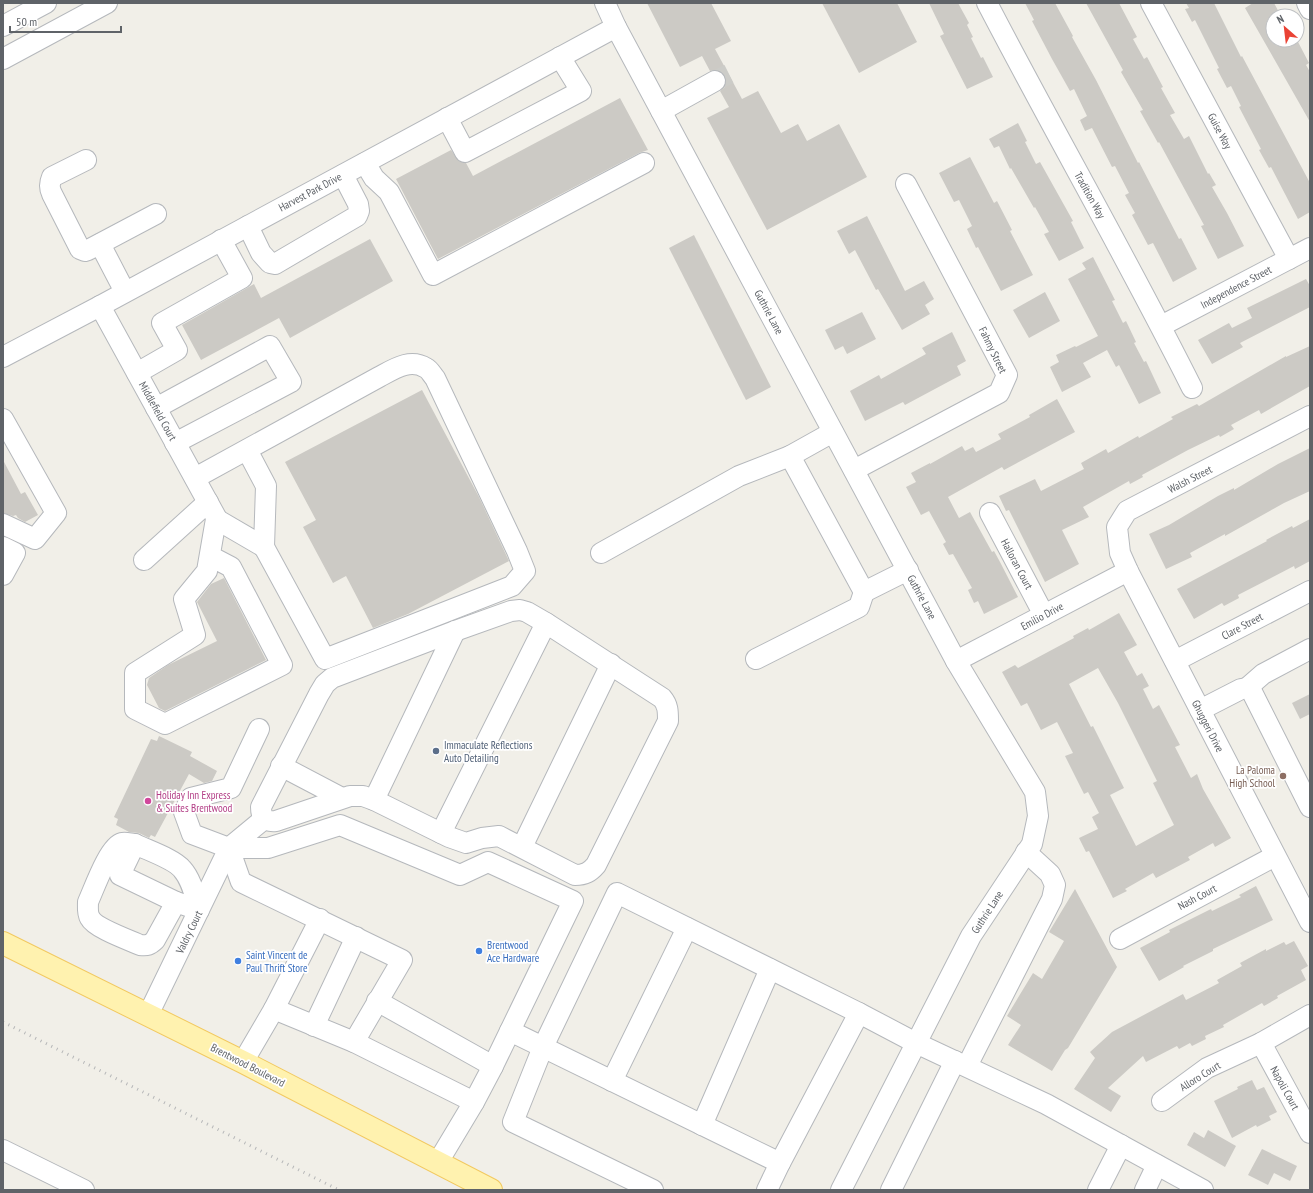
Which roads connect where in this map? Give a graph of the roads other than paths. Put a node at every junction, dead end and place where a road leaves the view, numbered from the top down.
1 (46, 3) edge
2 (107, 3) edge
3 (605, 3) edge
4 (987, 3) edge
5 (1151, 3) edge
6 (1307, 3) edge
7 (1310, 9) edge
8 (3, 26) edge
9 (616, 26) junction
10 (560, 57) junction
11 (3, 59) edge
12 (715, 81) tunnel mouth
13 (661, 111) junction
14 (447, 118) junction
15 (86, 160) dead end
16 (365, 163) junction
17 (644, 164) dead end
18 (343, 175) junction
19 (906, 184) dead end
20 (156, 214) dead end
21 (248, 226) junction
22 (221, 240) junction
23 (100, 244) junction
24 (1310, 248) edge
25 (1289, 259) junction
26 (126, 292) junction
27 (100, 306) junction
28 (1161, 326) junction
29 (3, 356) edge
30 (137, 373) junction
31 (1192, 388) dead end
32 (156, 408) junction
33 (1310, 416) edge
34 (3, 420) edge
35 (833, 432) junction
36 (175, 443) junction
37 (247, 450) junction
38 (790, 456) junction
39 (854, 470) junction
40 (195, 478) junction
41 (213, 512) junction
42 (990, 513) dead end
43 (3, 524) edge
44 (264, 546) junction
45 (3, 547) edge
46 (601, 553) dead end
47 (210, 556) junction
48 (144, 560) dead end
49 (908, 570) junction
50 (1128, 571) junction
51 (3, 575) edge
52 (1310, 591) edge
53 (864, 592) junction
54 (1044, 615) junction
55 (550, 625) junction
56 (455, 631) junction
57 (1310, 648) edge
58 (756, 659) dead end
59 (956, 661) junction
60 (1175, 661) junction
61 (611, 664) junction
62 (1247, 688) junction
63 (1200, 710) junction
64 (259, 729) dead end
65 (281, 766) junction
66 (342, 798) junction
67 (374, 800) junction
68 (1310, 807) edge
69 (264, 819) junction
70 (445, 835) junction
71 (135, 844) junction
72 (522, 847) junction
73 (230, 848) junction
74 (1026, 852) junction
75 (1275, 856) junction
76 (1304, 898) edge
77 (176, 902) junction
78 (199, 910) junction
79 (320, 919) junction
80 (1310, 922) edge
81 (687, 928) junction
82 (356, 937) junction
83 (1120, 939) dead end
84 (3, 943) edge
85 (770, 969) junction
86 (377, 1001) junction
87 (274, 1009) junction
88 (859, 1013) junction
89 (148, 1015) junction
90 (1310, 1015) edge
91 (314, 1026) junction
92 (510, 1031) junction
93 (354, 1042) junction
94 (916, 1043) junction
95 (1261, 1044) junction
96 (543, 1047) junction
97 (243, 1062) junction
98 (961, 1063) junction
99 (493, 1066) junction
100 (612, 1081) junction
101 (1162, 1101) dead end
102 (474, 1102) junction
103 (702, 1125) junction
104 (1310, 1133) edge
105 (1121, 1145) junction
106 (3, 1150) edge
107 (438, 1162) junction
108 (780, 1163) junction
109 (1157, 1165) junction
110 (84, 1190) edge
111 (491, 1190) edge
112 (653, 1190) edge
113 (767, 1190) edge
114 (841, 1190) edge
115 (891, 1190) edge
116 (1098, 1190) edge
117 (1145, 1190) edge
118 (1202, 1190) edge

1 - 8 street
2 - 11 street
3 - 9 street, Guthrie Lane
4 - 28 street, Tradition Way
5 - 25 street, Guise Way
6 - 7 street
9 - 10 street, Harvest Park Drive
9 - 13 street, Guthrie Lane
10 - 14 street, Harvest Park Drive
10 - 14 street
12 - 13 street
13 - 35 street, Guthrie Lane
14 - 16 street, Harvest Park Drive
15 - 23 street
16 - 17 street
16 - 18 street, Harvest Park Drive
18 - 21 street, Harvest Park Drive
18 - 21 street
19 - 39 street, Fahmy Street
20 - 23 street
21 - 22 street, Harvest Park Drive
22 - 26 street, Harvest Park Drive
22 - 30 street
23 - 26 street
24 - 25 street, Independence Street
25 - 28 street, Independence Street
26 - 27 street, Harvest Park Drive
27 - 29 street, Harvest Park Drive
27 - 30 street, Middlefield Court
28 - 31 street, Tradition Way
30 - 32 street, Middlefield Court
32 - 36 street, Middlefield Court
32 - 36 street
33 - 50 street, Walsh Street
34 - 43 street
35 - 38 street
35 - 39 street, Guthrie Lane
36 - 40 street, Middlefield Court
37 - 40 street
37 - 44 street
37 - 44 street
38 - 46 street
38 - 53 street
39 - 49 street, Guthrie Lane
40 - 41 street, Middlefield Court
41 - 44 street
41 - 47 street
41 - 48 street
42 - 54 street, Halloran Court
45 - 51 street
47 - 47 street
49 - 53 street
49 - 59 street, Guthrie Lane
50 - 54 street, Emilio Drive
50 - 60 street, Ghuggeri Drive
52 - 60 street, Clare Street
53 - 58 street
54 - 59 street, Emilio Drive
55 - 56 street
55 - 61 street
55 - 70 street
56 - 65 street
56 - 67 street
57 - 62 street
59 - 74 street, Guthrie Lane
60 - 63 street, Ghuggeri Drive
61 - 72 street
61 - 72 street
62 - 63 street
62 - 68 street
63 - 75 street, Ghuggeri Drive
64 - 73 street
65 - 66 street
65 - 69 street
66 - 67 street
66 - 69 street
67 - 70 street
69 - 73 street
70 - 72 street
71 - 77 street
71 - 77 street
71 - 78 street
73 - 78 street, Valdry Court
73 - 79 street
73 - 92 street
74 - 94 street, Guthrie Lane
74 - 98 street
75 - 76 street, Ghuggeri Drive
75 - 83 street, Nash Court
76 - 80 street, Ghuggeri Drive
77 - 78 street
78 - 89 street, Valdry Court
79 - 82 street
79 - 87 street
81 - 85 street
81 - 96 street
81 - 100 street
82 - 86 street
82 - 91 street
84 - 89 main road, Brentwood Boulevard
85 - 88 street
85 - 103 street
86 - 93 street
86 - 99 street
87 - 91 street
87 - 97 street
88 - 94 street
88 - 108 street
89 - 97 main road, Brentwood Boulevard
90 - 95 street, Alloro Court
91 - 93 street
92 - 96 street
92 - 99 street
93 - 102 street
94 - 98 street
94 - 114 street, Guthrie Lane
95 - 101 street, Alloro Court
95 - 104 street, Napoli Court
96 - 100 street
96 - 112 street
97 - 107 main road, Brentwood Boulevard
98 - 105 street
98 - 115 street
99 - 102 street
100 - 103 street
102 - 107 street
103 - 108 street
105 - 109 street
105 - 116 street
106 - 110 street
107 - 111 main road, Brentwood Boulevard
108 - 113 street
109 - 117 street
109 - 118 street

